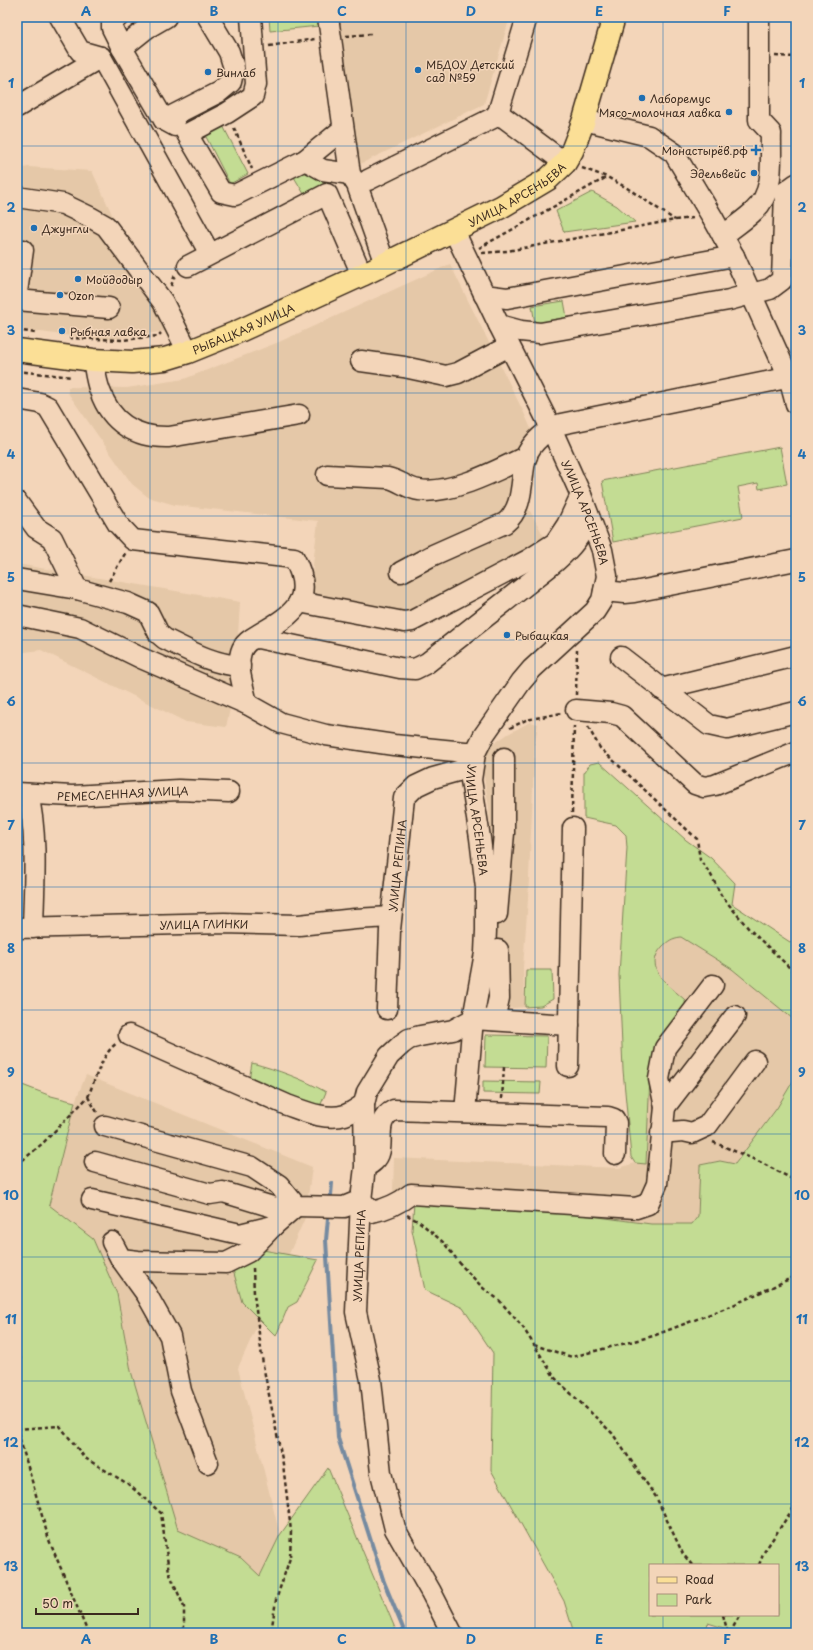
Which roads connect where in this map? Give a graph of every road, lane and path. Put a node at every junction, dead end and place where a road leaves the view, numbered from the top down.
1 (60, 17) edge
2 (118, 17) edge
3 (166, 17) edge
4 (208, 17) edge
5 (251, 17) edge
6 (328, 17) edge
7 (527, 17) edge
8 (614, 17) edge
9 (759, 17) edge
10 (372, 34) dead end
11 (331, 37) junction
12 (122, 48) junction
13 (253, 49) junction
14 (759, 55) junction
15 (101, 56) junction
16 (796, 57) edge
17 (17, 107) edge
18 (227, 113) junction
19 (498, 113) junction
20 (164, 120) junction
21 (584, 120) junction
22 (343, 130) junction
23 (187, 134) junction
24 (305, 160) junction
25 (565, 163) junction
26 (359, 177) junction
27 (607, 177) junction
28 (259, 183) junction
29 (796, 184) edge
30 (17, 197) edge
31 (675, 220) junction
32 (718, 228) junction
33 (454, 231) junction
34 (23, 250) dead end
35 (210, 254) junction
36 (466, 254) junction
37 (734, 256) junction
38 (385, 264) junction
39 (188, 266) dead end
40 (362, 275) junction
41 (17, 292) edge
42 (750, 294) junction
43 (484, 295) junction
44 (17, 300) edge
45 (109, 308) dead end
46 (170, 316) junction
47 (499, 325) junction
48 (17, 330) edge
49 (38, 334) dead end
50 (68, 338) dead end
51 (509, 346) junction
52 (17, 350) edge
53 (188, 352) junction
54 (93, 360) junction
55 (361, 360) dead end
56 (792, 377) edge
57 (17, 398) edge
58 (796, 404) edge
59 (299, 415) dead end
60 (551, 428) junction
61 (527, 456) junction
62 (327, 475) dead end
63 (581, 495) junction
64 (17, 502) edge
65 (589, 520) junction
66 (133, 540) junction
67 (796, 560) edge
68 (401, 572) dead end
69 (17, 579) edge
70 (107, 585) dead end
71 (77, 589) junction
72 (604, 591) junction
73 (299, 602) junction
74 (17, 615) edge
75 (578, 628) junction
76 (252, 638) junction
77 (796, 656) edge
78 (622, 657) dead end
79 (240, 666) junction
80 (661, 689) junction
81 (247, 704) junction
82 (796, 712) edge
83 (575, 718) junction
84 (509, 729) dead end
85 (796, 752) edge
86 (504, 758) dead end
87 (473, 760) junction
88 (229, 792) dead end
89 (22, 793) edge
90 (573, 828) joint
91 (391, 918) junction
92 (25, 928) edge
93 (486, 930) junction
94 (498, 950) dead end
95 (796, 975) edge
96 (713, 985) dead end
97 (387, 1009) dead end
98 (735, 1016) dead end
99 (473, 1019) junction
100 (494, 1020) junction
101 (569, 1025) junction
102 (129, 1035) joint
103 (755, 1061) dead end
104 (568, 1066) dead end
105 (504, 1067) dead end
106 (503, 1082) dead end
107 (88, 1096) junction
108 (364, 1104) junction
109 (665, 1108) junction
110 (466, 1112) junction
111 (105, 1126) joint
112 (661, 1133) junction
113 (692, 1133) junction
114 (615, 1154) dead end
115 (95, 1162) dead end
116 (17, 1165) edge
117 (365, 1167) junction
118 (796, 1181) edge
119 (92, 1200) dead end
120 (360, 1200) junction
121 (398, 1204) junction
122 (296, 1206) junction
123 (272, 1226) junction
124 (248, 1252) junction
125 (796, 1276) edge
126 (534, 1345) junction
127 (17, 1351) edge
128 (17, 1358) edge
129 (21, 1360) junction
130 (17, 1429) edge
131 (208, 1463) dead end
132 (796, 1504) edge
133 (691, 1564) edge
134 (760, 1564) edge
135 (723, 1616) edge
136 (739, 1616) edge
137 (88, 1633) edge
138 (184, 1633) edge
139 (271, 1633) edge
140 (452, 1633) edge
141 (729, 1633) edge

1 - 15 street
2 - 12 street
3 - 12 street
4 - 20 street
5 - 13 street
6 - 11 street
7 - 19 street
8 - 21 main road, УЛИЦА АРСЕНЬЕВА
9 - 14 street
10 - 11 path
11 - 13 path
11 - 22 street
12 - 20 street
13 - 18 street
14 - 16 path
14 - 32 street
15 - 17 street
15 - 35 street
18 - 23 street
18 - 28 path
19 - 25 street
19 - 26 street
20 - 23 street
21 - 25 main road, УЛИЦА АРСЕНЬЕВА
21 - 32 street
22 - 24 street
22 - 26 street
23 - 28 street
24 - 26 street
24 - 28 street
25 - 27 path
25 - 33 main road, УЛИЦА АРСЕНЬЕВА
26 - 38 street
27 - 31 path
27 - 36 path
29 - 42 street
30 - 46 street
31 - 32 path
31 - 36 path
32 - 37 street
33 - 36 street, УЛИЦА АРСЕНЬЕВА
33 - 38 main road, РЫБАЦКАЯ УЛИЦА
34 - 41 street
35 - 39 street
35 - 40 street
36 - 43 street, УЛИЦА АРСЕНЬЕВА
37 - 42 street
37 - 43 street
38 - 40 main road, РЫБАЦКАЯ УЛИЦА
40 - 53 main road, РЫБАЦКАЯ УЛИЦА
42 - 47 street
42 - 56 street
43 - 47 street, УЛИЦА АРСЕНЬЕВА
44 - 45 street
46 - 50 path
46 - 53 street
47 - 51 street, УЛИЦА АРСЕНЬЕВА
48 - 49 path
51 - 55 street
51 - 60 street, УЛИЦА АРСЕНЬЕВА
52 - 54 main road, РЫБАЦКАЯ УЛИЦА
53 - 54 main road, РЫБАЦКАЯ УЛИЦА
54 - 59 street
56 - 58 street
56 - 60 street
57 - 66 street
60 - 61 street
60 - 63 street, УЛИЦА АРСЕНЬЕВА
61 - 62 street
61 - 68 street
63 - 65 street, УЛИЦА АРСЕНЬЕВА
63 - 73 street
64 - 71 street
65 - 72 street, УЛИЦА АРСЕНЬЕВА
65 - 76 street
66 - 70 path
66 - 73 street
67 - 72 street
69 - 71 street
71 - 79 street
72 - 75 street, УЛИЦА АРСЕНЬЕВА
73 - 76 street
74 - 81 street
75 - 83 path
75 - 87 street, УЛИЦА АРСЕНЬЕВА
76 - 79 street
77 - 80 street
78 - 80 street
79 - 81 street
80 - 82 street
81 - 87 street
83 - 84 path
83 - 85 street
83 - 90 path
83 - 95 path
86 - 93 street
87 - 91 street, УЛИЦА РЕПИНА
87 - 93 street, УЛИЦА АРСЕНЬЕВА
88 - 89 street, РЕМЕСЛЕННАЯ УЛИЦА
89 - 92 street
90 - 101 street
91 - 92 street, УЛИЦА ГЛИНКИ
91 - 97 street, УЛИЦА РЕПИНА
93 - 99 street, УЛИЦА АРСЕНЬЕВА
94 - 100 street
96 - 109 street
98 - 109 street
99 - 100 street
99 - 108 street, УЛИЦА РЕПИНА
99 - 110 street, УЛИЦА АРСЕНЬЕВА
100 - 101 street
101 - 104 street
102 - 107 path
102 - 108 street
103 - 113 street
105 - 106 path
107 - 111 path
107 - 116 path
108 - 117 street, УЛИЦА РЕПИНА
109 - 112 street
110 - 114 street
110 - 117 street
111 - 122 street
112 - 113 street
112 - 121 street
113 - 118 path
115 - 122 street
117 - 120 street, УЛИЦА РЕПИНА
119 - 123 street
120 - 121 street
120 - 122 street
120 - 140 street, УЛИЦА РЕПИНА
121 - 126 path
122 - 123 street
123 - 124 street
124 - 131 street
124 - 139 path
125 - 126 path
126 - 133 path
127 - 129 path
128 - 129 path
129 - 130 path
130 - 137 path
130 - 138 path
132 - 134 path
135 - 141 path
136 - 141 path

